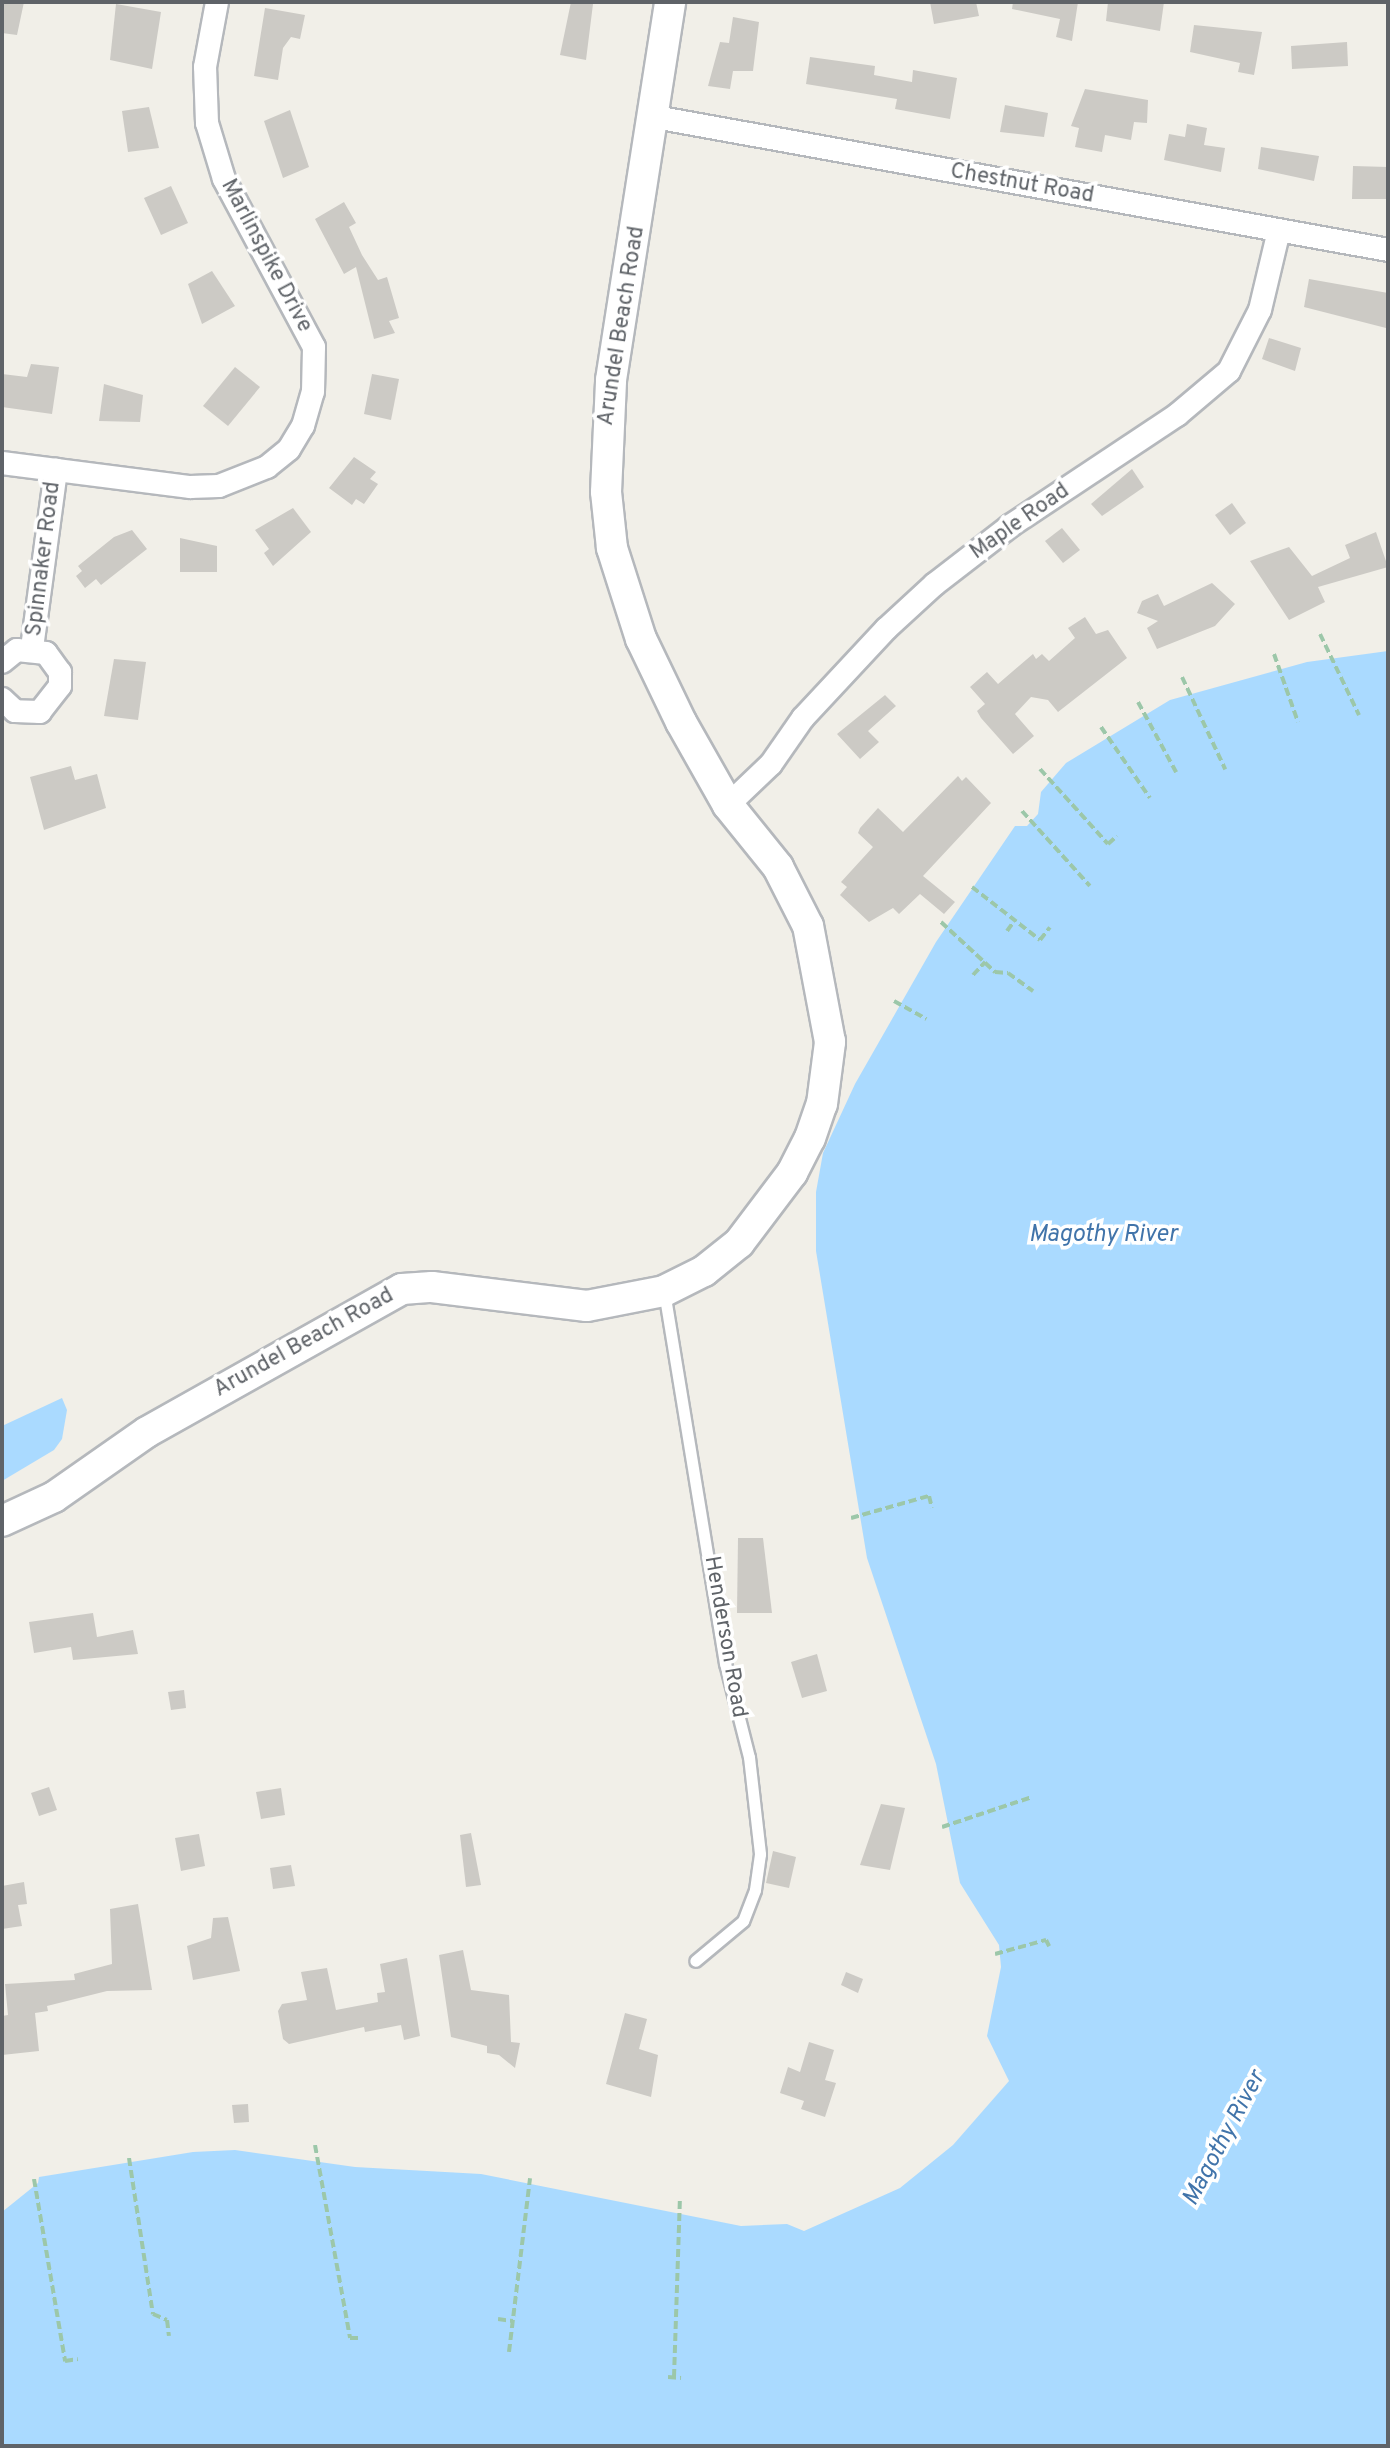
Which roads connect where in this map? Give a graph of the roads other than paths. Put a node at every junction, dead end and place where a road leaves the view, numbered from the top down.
1 (217, 2) edge
2 (670, 2) edge
3 (655, 117) junction
4 (1279, 230) junction
5 (1388, 250) edge
6 (2, 463) edge
7 (56, 470) junction
8 (32, 648) junction
9 (2, 662) edge
10 (2, 699) edge
11 (728, 805) junction
12 (664, 1291) junction
13 (2, 1521) edge
14 (695, 1961) dead end

1 - 7 street, Marlinspike Drive
2 - 3 street, Arundel Beach Road
3 - 4 street, Chestnut Road
3 - 11 street, Arundel Beach Road
4 - 5 street, Chestnut Road
4 - 11 street, Maple Road
6 - 7 street, Marlinspike Drive
7 - 8 street, Spinnaker Road
8 - 9 street, Spinnaker Road
8 - 10 street, Spinnaker Road
11 - 12 street, Arundel Beach Road
12 - 13 street, Arundel Beach Road
12 - 14 lane, Henderson Road

